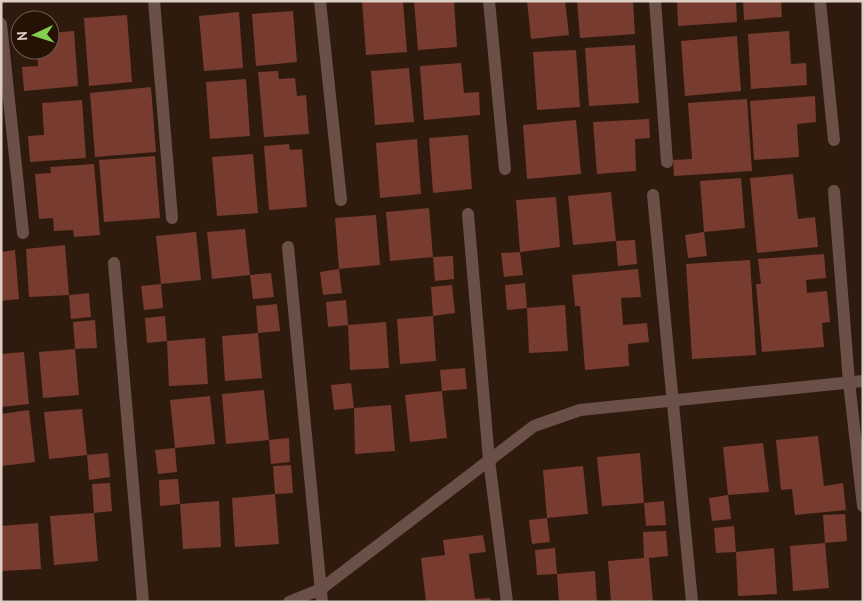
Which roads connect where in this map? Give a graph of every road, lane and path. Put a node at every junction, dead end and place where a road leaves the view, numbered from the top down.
1 (154, 1) edge
2 (320, 1) edge
3 (489, 1) edge
4 (655, 1) edge
5 (820, 1) edge
6 (1, 24) edge
7 (834, 140) dead end
8 (667, 162) dead end
9 (505, 169) dead end
10 (834, 191) dead end
11 (653, 195) dead end
12 (341, 200) dead end
13 (468, 214) dead end
14 (172, 218) dead end
15 (23, 233) dead end
16 (288, 247) dead end
17 (114, 263) dead end
18 (863, 381) edge
19 (849, 382) junction
20 (672, 400) junction
21 (489, 460) junction
22 (863, 506) edge
23 (321, 588) junction
24 (144, 602) edge
25 (289, 602) edge
26 (322, 602) edge
27 (507, 602) edge
28 (692, 602) edge

1 - 14 street
2 - 12 street
3 - 9 street
4 - 8 street
5 - 7 street
6 - 15 street
10 - 19 street
11 - 20 street
13 - 21 street
16 - 23 street
17 - 24 street
18 - 19 street
19 - 20 street
19 - 22 street
20 - 21 street
20 - 28 street
21 - 23 street
21 - 27 street
23 - 25 street
23 - 26 street

